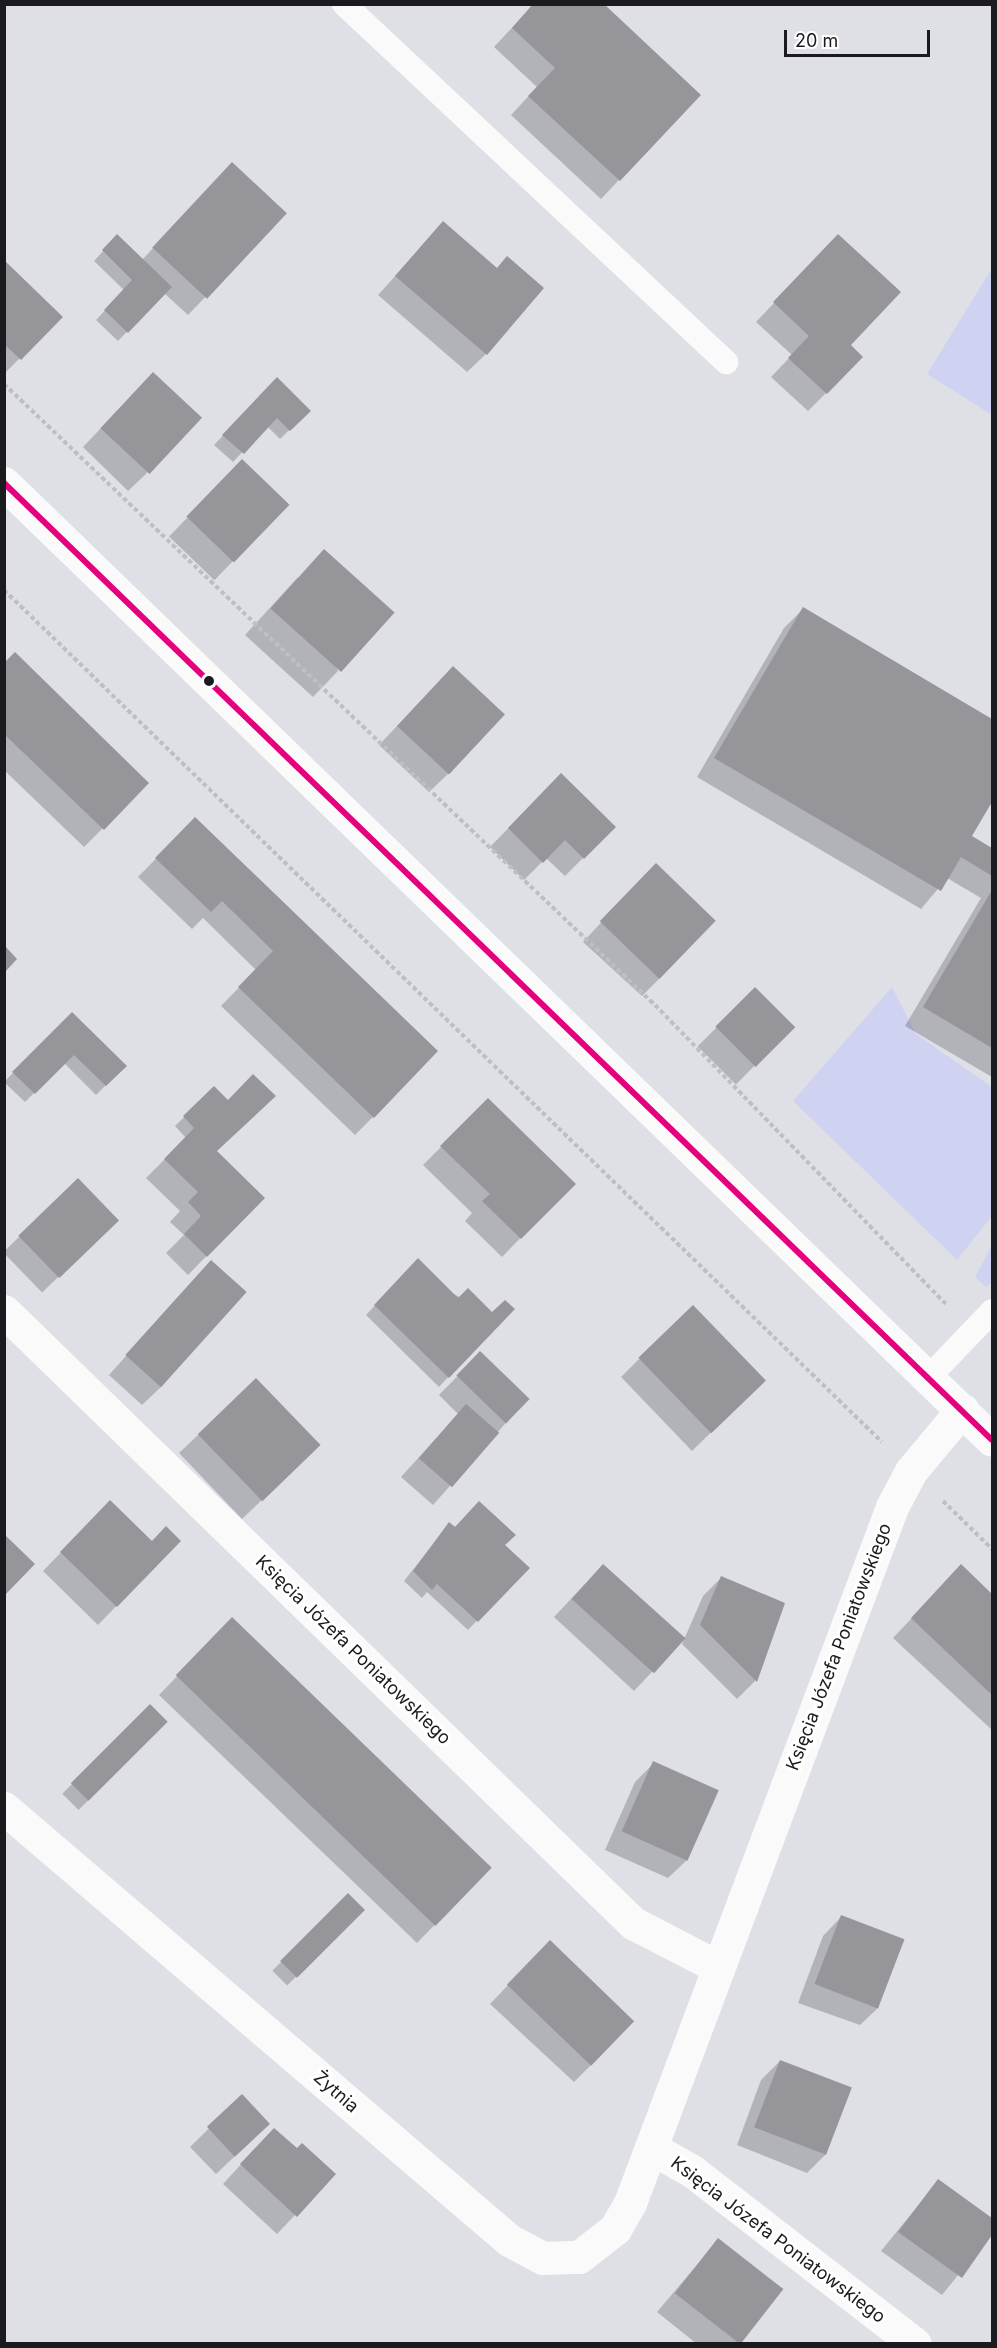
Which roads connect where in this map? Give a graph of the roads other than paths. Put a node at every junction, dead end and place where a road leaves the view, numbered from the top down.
1 (344, 4) edge
2 (726, 362) dead end
3 (4, 483) edge
4 (4, 1311) edge
5 (993, 1311) edge
6 (929, 1377) junction
7 (962, 1410) junction
8 (993, 1440) edge
9 (4, 1808) edge
10 (718, 1966) junction
11 (651, 2148) junction
12 (915, 2343) edge

1 - 2 lane
3 - 6 street
4 - 10 street, Księcia Józefa Poniatowskiego
5 - 6 lane
6 - 7 street
7 - 8 street
7 - 10 street, Księcia Józefa Poniatowskiego
9 - 11 street, Żytnia
10 - 11 street, Księcia Józefa Poniatowskiego
11 - 12 street, Księcia Józefa Poniatowskiego

